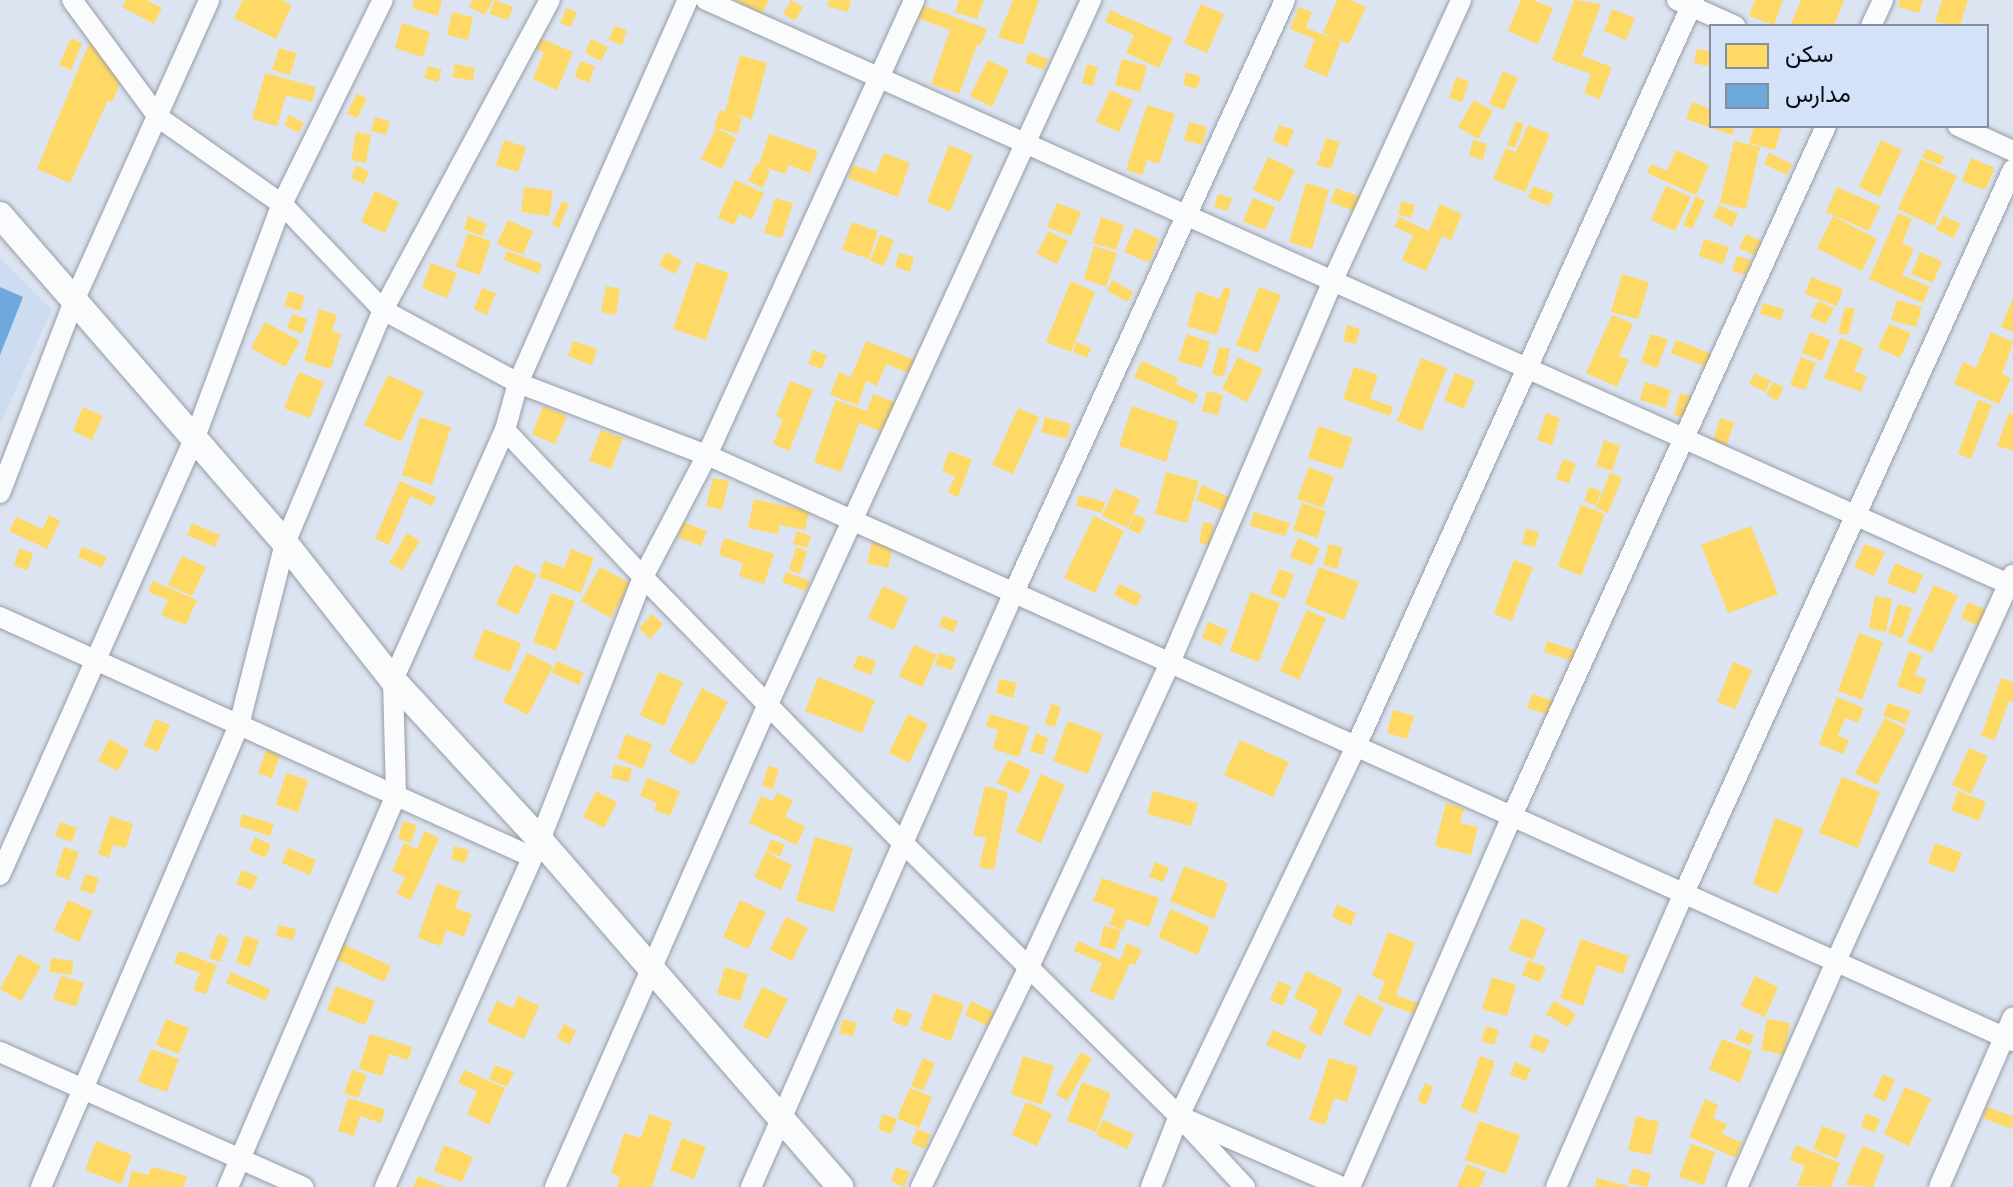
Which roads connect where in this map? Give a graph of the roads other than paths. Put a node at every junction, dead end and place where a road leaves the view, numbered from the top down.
1 (72, 0) edge
2 (209, 0) edge
3 (383, 0) edge
4 (550, 0) edge
5 (688, 0) edge
6 (706, 0) edge
7 (914, 0) edge
8 (1091, 0) edge
9 (1285, 0) edge
10 (1461, 0) edge
11 (1883, 0) edge
12 (1687, 2) edge
13 (1731, 24) edge
14 (1872, 24) edge
15 (880, 77) junction
16 (158, 117) junction
17 (1825, 128) edge
18 (1962, 128) edge
19 (1026, 143) junction
20 (2013, 151) edge
21 (2013, 169) edge
22 (282, 204) junction
23 (0, 215) edge
24 (1188, 215) junction
25 (1333, 280) junction
26 (74, 301) junction
27 (383, 310) junction
28 (1529, 368) junction
29 (518, 383) junction
30 (505, 430) junction
31 (1686, 439) junction
32 (194, 440) junction
33 (707, 455) junction
34 (0, 493) edge
35 (1858, 516) junction
36 (852, 520) junction
37 (285, 543) junction
38 (643, 577) junction
39 (2012, 581) edge
40 (1014, 592) junction
41 (0, 617) edge
42 (94, 659) junction
43 (1169, 665) junction
44 (393, 680) junction
45 (768, 704) junction
46 (239, 725) junction
47 (1356, 746) junction
48 (396, 795) junction
49 (1512, 816) junction
50 (902, 842) junction
51 (536, 848) junction
52 (0, 875) edge
53 (1684, 893) junction
54 (1836, 961) junction
55 (1028, 969) junction
56 (653, 970) junction
57 (2013, 1017) edge
58 (2008, 1039) edge
59 (0, 1052) edge
60 (85, 1090) junction
61 (1179, 1116) junction
62 (781, 1118) junction
63 (240, 1159) junction
64 (41, 1187) edge
65 (228, 1187) edge
66 (303, 1187) edge
67 (385, 1187) edge
68 (555, 1187) edge
69 (751, 1187) edge
70 (841, 1187) edge
71 (921, 1187) edge
72 (1151, 1187) edge
73 (1245, 1187) edge
74 (1342, 1187) edge
75 (1350, 1187) edge
76 (1556, 1187) edge
77 (1737, 1187) edge
78 (1939, 1187) edge

1 - 16 street
2 - 16 street
3 - 22 street
4 - 27 street
5 - 29 street
6 - 15 street
7 - 15 street
8 - 19 street
9 - 24 street
10 - 25 street
11 - 14 street
12 - 13 street
12 - 28 street
15 - 19 street
15 - 33 street
16 - 22 street
16 - 26 street
17 - 31 street
18 - 20 street
19 - 24 street
19 - 36 street
21 - 35 street
22 - 27 street
22 - 32 street
23 - 26 street
24 - 25 street
24 - 40 street
25 - 28 street
25 - 43 street
26 - 32 street
26 - 34 street
27 - 29 street
27 - 37 street
28 - 31 street
28 - 47 street
29 - 30 street
29 - 33 street
30 - 38 street
30 - 44 street
31 - 35 street
31 - 49 street
32 - 37 street
32 - 42 street
33 - 36 street
33 - 38 street
35 - 39 street
35 - 53 street
36 - 40 street
36 - 45 street
37 - 44 street
37 - 46 street
38 - 45 street
38 - 51 street
39 - 54 street
40 - 43 street
40 - 50 street
41 - 42 street
42 - 46 street
42 - 52 street
43 - 47 street
43 - 55 street
44 - 48 street
44 - 51 street
45 - 50 street
45 - 56 street
46 - 48 street
46 - 60 street
47 - 49 street
47 - 61 street
48 - 51 street
48 - 63 street
49 - 53 street
49 - 75 street
50 - 55 street
50 - 62 street
51 - 56 street
51 - 67 street
53 - 54 street
53 - 76 street
54 - 58 street
54 - 77 street
55 - 61 street
55 - 71 street
56 - 62 street
56 - 68 street
57 - 58 street
58 - 78 street
59 - 60 street
60 - 63 street
60 - 64 street
61 - 72 street
61 - 73 street
61 - 74 street
62 - 69 street
62 - 70 street
63 - 65 street
63 - 66 street

